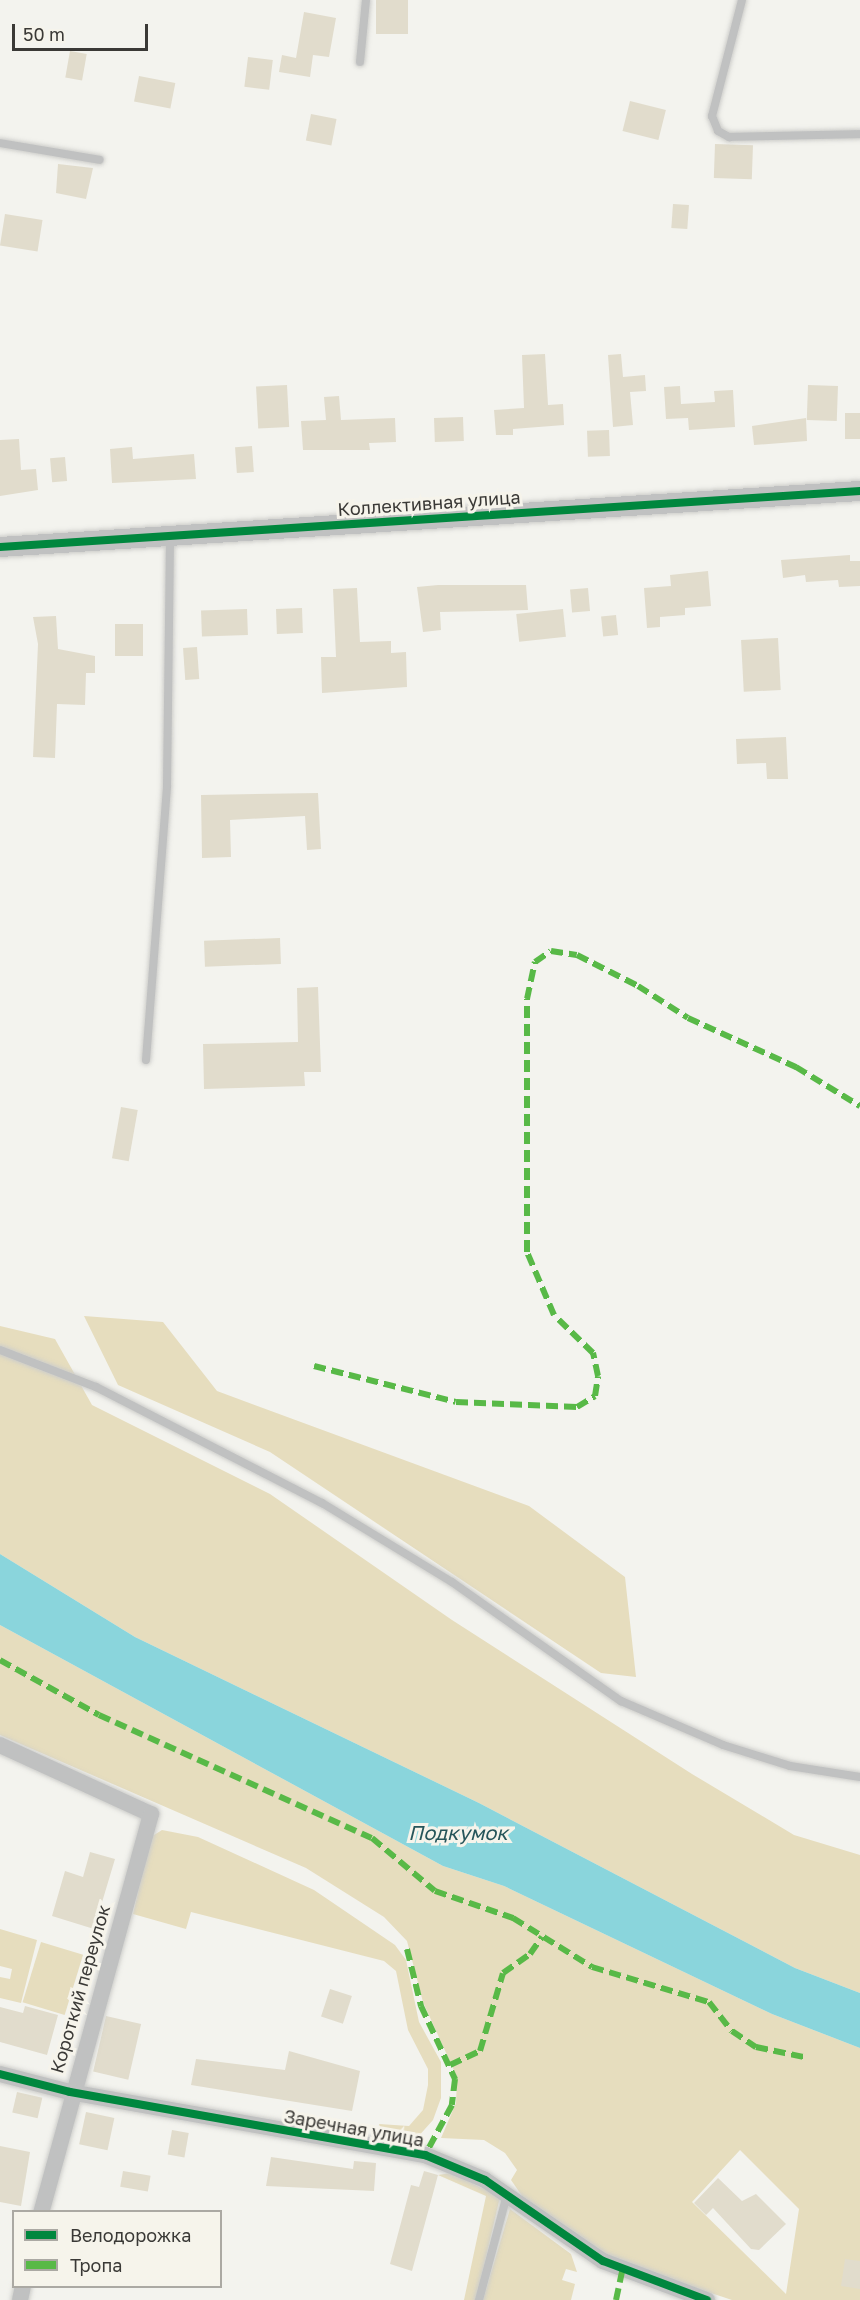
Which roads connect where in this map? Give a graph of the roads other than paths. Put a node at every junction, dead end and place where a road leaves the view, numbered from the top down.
1 (366, 0) edge
2 (742, 0) edge
3 (360, 62) dead end
4 (860, 134) edge
5 (0, 142) edge
6 (100, 160) dead end
7 (860, 491) edge
8 (170, 535) junction
9 (0, 547) edge
10 (146, 1060) dead end
11 (0, 1350) edge
12 (0, 1745) edge
13 (860, 1777) edge
14 (0, 2074) edge
15 (70, 2092) junction
16 (508, 2195) junction
17 (41, 2210) edge
18 (479, 2300) edge
19 (707, 2300) edge

1 - 3 lane
2 - 4 lane
5 - 6 lane
7 - 8 street, Коллективная улица
8 - 9 street, Коллективная улица
8 - 10 lane
11 - 13 lane
12 - 15 street, Короткий переулок
14 - 15 street, Заречная улица
15 - 16 street, Заречная улица
15 - 17 street, Короткий переулок
16 - 18 lane
16 - 19 street, Заречная улица

